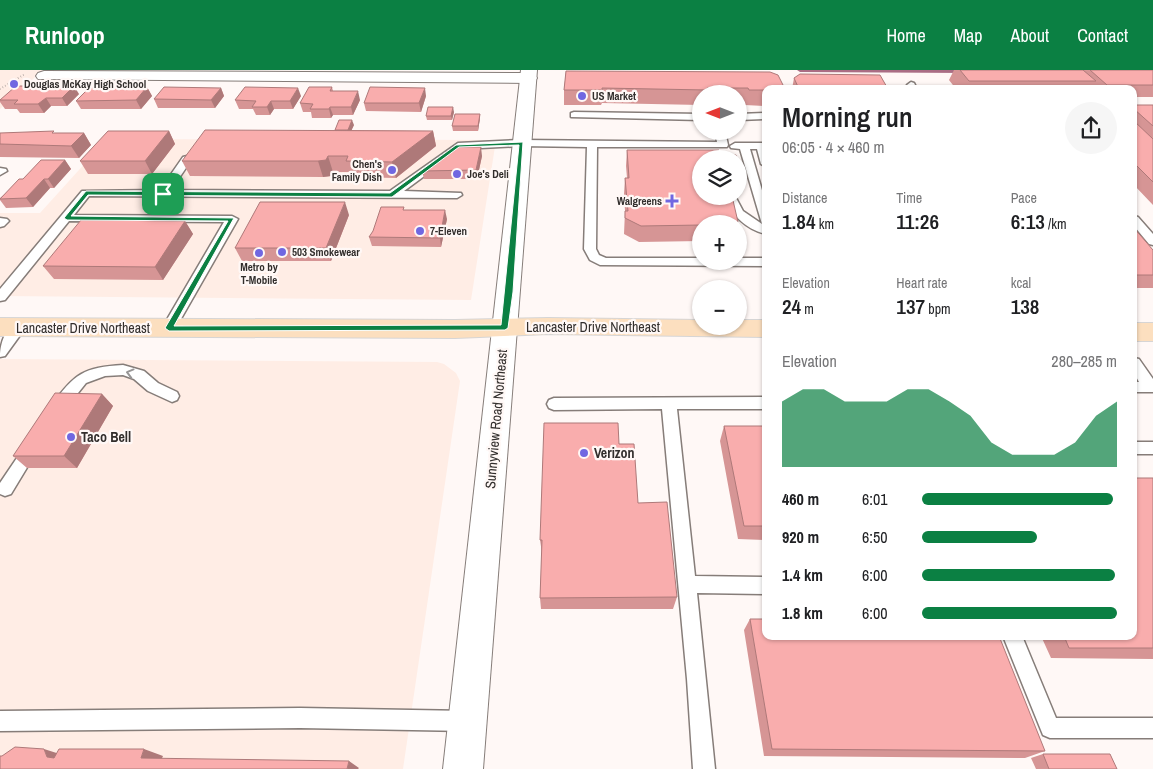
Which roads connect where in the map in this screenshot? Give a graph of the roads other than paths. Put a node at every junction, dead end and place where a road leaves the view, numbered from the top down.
1 (37, 73) edge
2 (529, 74) edge
3 (574, 115) dead end
4 (762, 116) edge
5 (692, 117) edge
6 (748, 117) edge
7 (720, 140) edge
8 (521, 144) junction
9 (592, 144) junction
10 (720, 145) junction
11 (744, 146) junction
12 (762, 146) edge
13 (720, 150) edge
14 (187, 159) edge
15 (163, 194) junction
16 (392, 195) junction
17 (457, 195) dead end
18 (733, 205) edge
19 (762, 208) edge
20 (67, 218) junction
21 (1137, 222) edge
22 (762, 229) edge
23 (1148, 231) edge
24 (1153, 241) edge
25 (762, 262) edge
26 (0, 297) edge
27 (10, 327) edge
28 (169, 328) junction
29 (505, 328) junction
30 (762, 329) edge
31 (1137, 332) edge
32 (1153, 332) edge
33 (0, 352) edge
34 (1137, 367) edge
35 (1137, 387) edge
36 (1152, 388) edge
37 (172, 396) dead end
38 (669, 403) junction
39 (762, 403) edge
40 (554, 404) dead end
41 (50, 419) edge
42 (40, 435) edge
43 (1137, 448) edge
44 (1153, 448) edge
45 (5, 489) dead end
46 (688, 584) junction
47 (762, 585) edge
48 (1014, 640) edge
49 (0, 721) edge
50 (468, 721) junction
51 (1153, 728) edge
52 (463, 769) edge
53 (704, 769) edge

1 - 2 main road
2 - 8 main road, Sunnyview Road Northeast
3 - 5 lane
4 - 6 lane
7 - 10 lane
8 - 9 lane
8 - 16 lane
8 - 29 main road, Sunnyview Road Northeast
9 - 10 lane
9 - 25 lane
10 - 11 lane
10 - 13 lane
11 - 12 lane
11 - 19 lane
14 - 15 lane
15 - 16 lane
15 - 20 lane
16 - 17 lane
18 - 22 lane
20 - 26 lane
20 - 28 lane
21 - 23 lane
23 - 24 lane
27 - 28 main road, Lancaster Drive Northeast
27 - 33 lane
28 - 29 main road, Lancaster Drive Northeast
29 - 30 main road, Lancaster Drive Northeast
29 - 50 main road, Sunnyview Road Northeast
31 - 32 main road
34 - 36 lane
35 - 36 lane
37 -> 41 lane
38 - 39 lane
38 - 40 lane
38 - 46 lane
42 - 45 lane
43 - 44 lane
46 - 47 lane
46 - 53 lane
48 - 51 lane
49 - 50 lane
50 - 52 main road, Sunnyview Road Northeast

